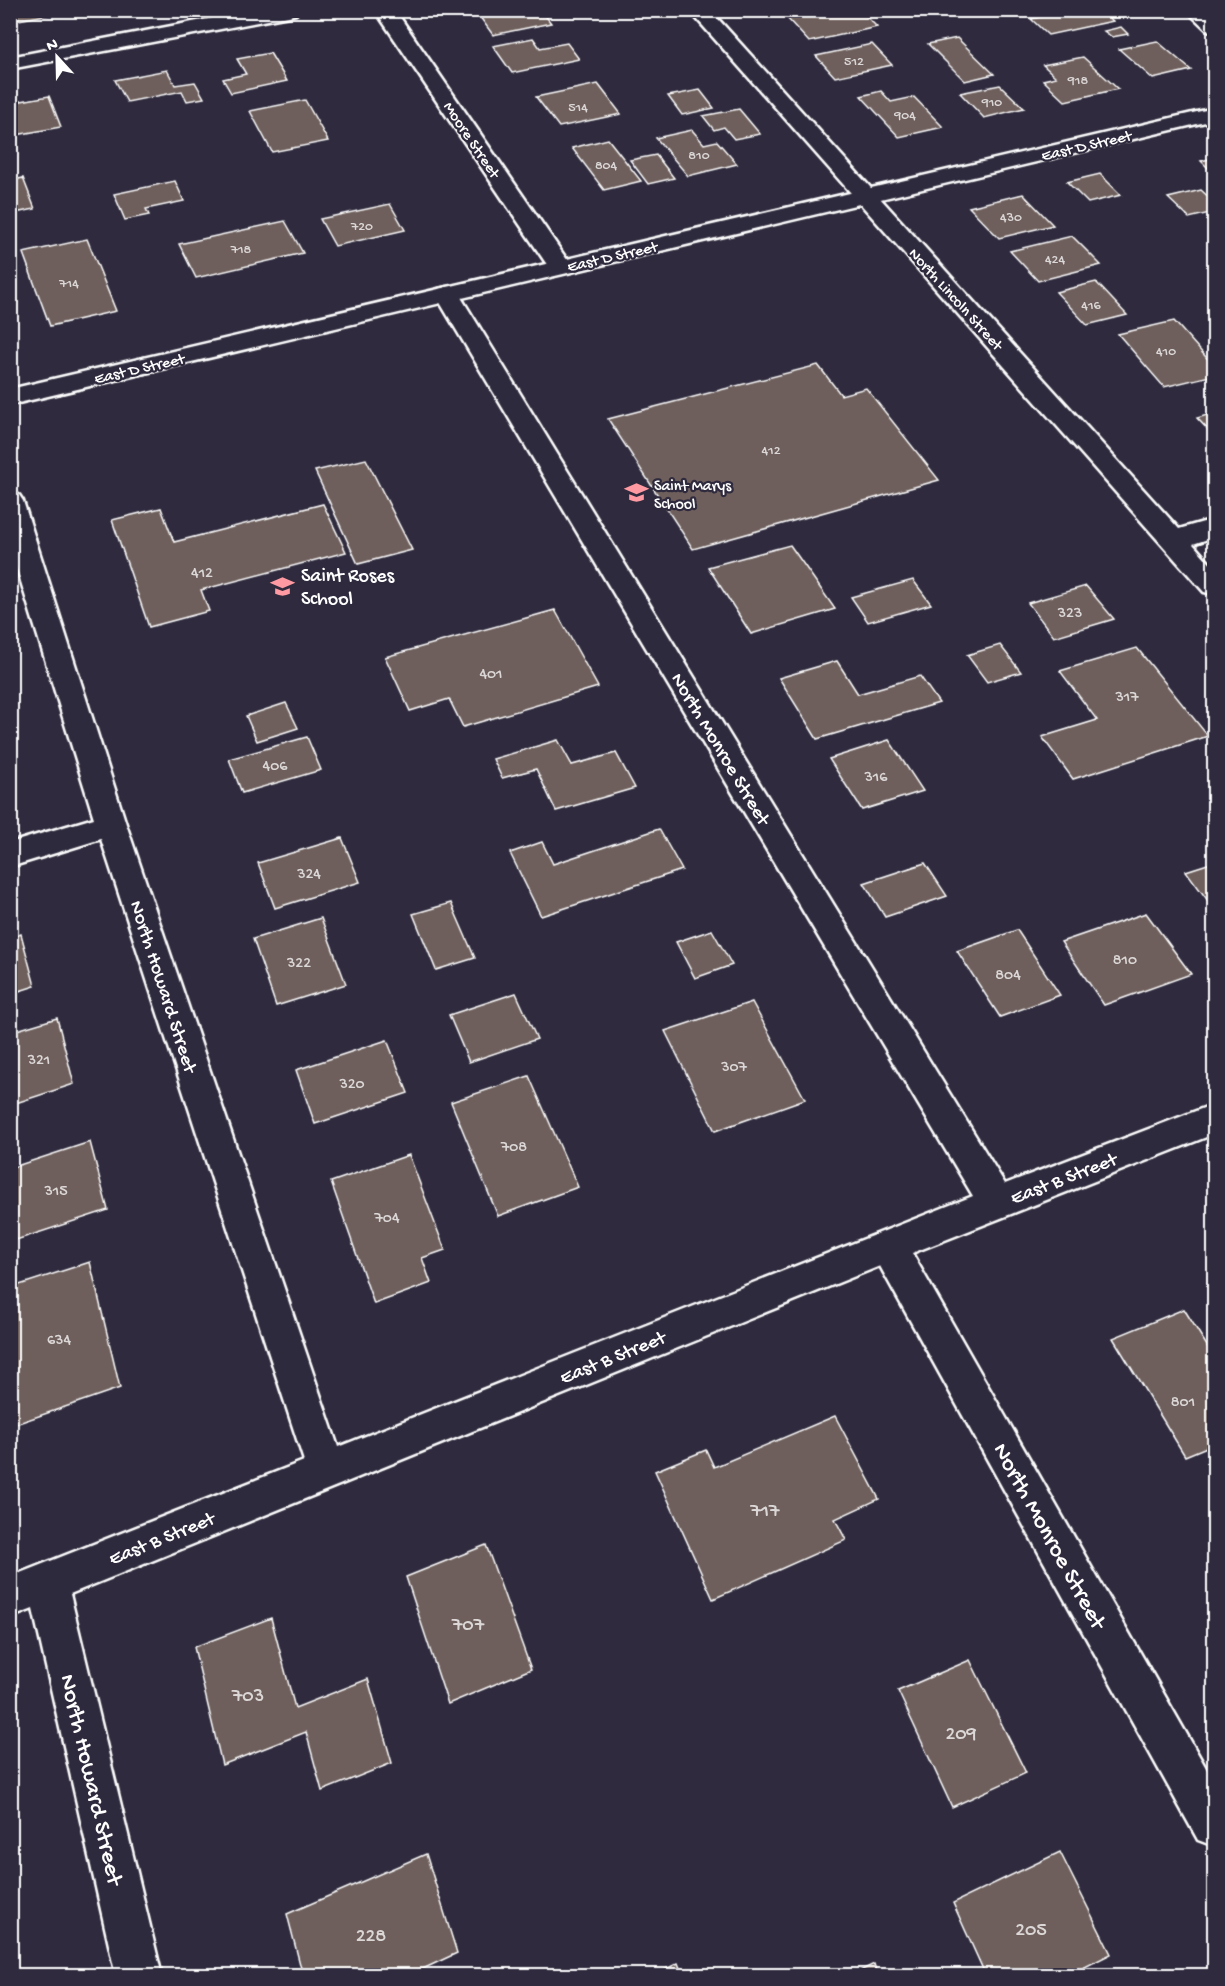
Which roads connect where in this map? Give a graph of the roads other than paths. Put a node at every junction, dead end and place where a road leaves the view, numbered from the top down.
1 (289, 10) edge
2 (385, 10) edge
3 (699, 10) edge
4 (1196, 10) edge
5 (1215, 26) edge
6 (10, 63) edge
7 (1215, 114) edge
8 (865, 196) junction
9 (560, 267) junction
10 (447, 294) junction
11 (10, 397) edge
12 (10, 501) edge
13 (1215, 528) edge
14 (1175, 540) junction
15 (1215, 585) edge
16 (111, 824) junction
17 (10, 855) edge
18 (1215, 1119) edge
19 (996, 1202) junction
20 (888, 1246) junction
21 (326, 1469) junction
22 (29, 1591) edge
23 (1215, 1824) edge
24 (139, 1976) edge

1 - 6 street
2 - 9 street, Moore Street
3 - 8 street, North Lincoln Street
4 - 5 street
7 - 8 street, East D Street
8 - 9 street, East D Street
8 - 14 street, North Lincoln Street
9 - 10 street, East D Street
10 - 11 street, East D Street
10 - 19 street, North Monroe Street
12 - 16 street, North Howard Street
13 - 14 street
14 - 15 street, North Lincoln Street
16 - 17 street
16 - 21 street, North Howard Street
18 - 19 street, East B Street
19 - 20 street, East B Street
20 - 21 street, East B Street
20 - 23 street, North Monroe Street
21 - 22 street, East B Street
22 - 24 street, North Howard Street

